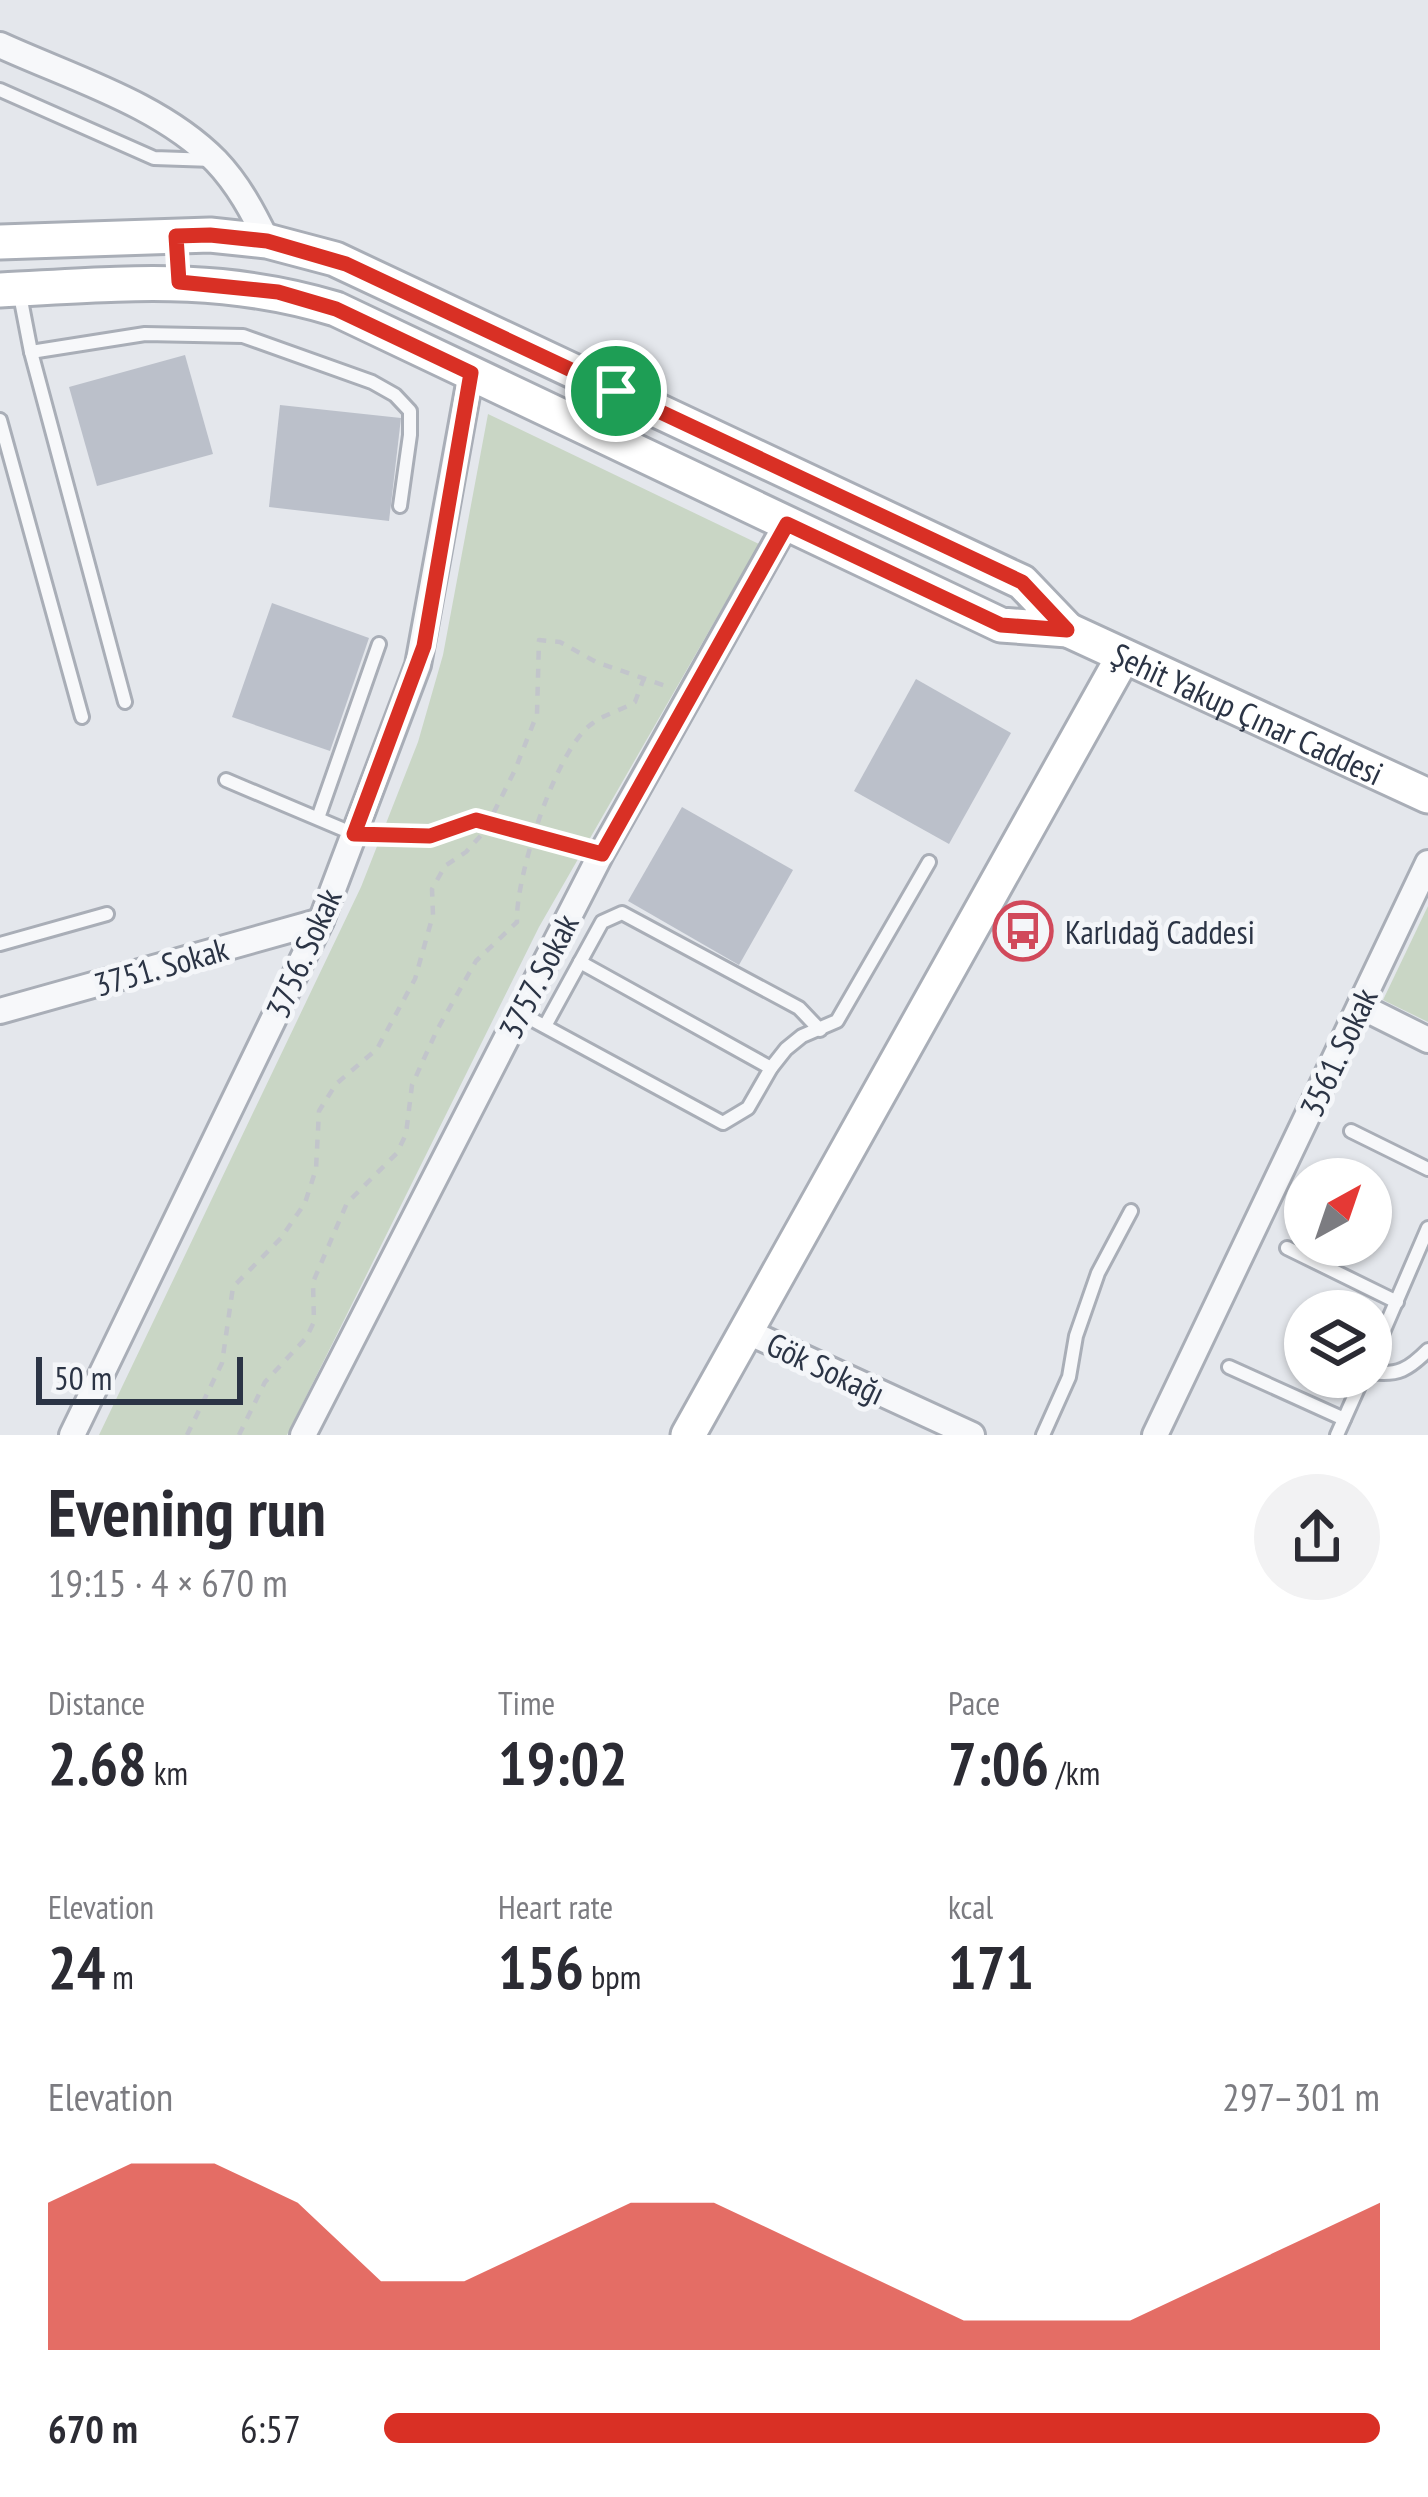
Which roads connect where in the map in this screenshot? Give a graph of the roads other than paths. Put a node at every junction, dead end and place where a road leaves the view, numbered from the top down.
1 (0, 45) edge
2 (0, 90) edge
3 (215, 160) junction
4 (176, 236) junction
5 (267, 241) junction
6 (0, 242) edge
7 (179, 282) junction
8 (9, 290) edge
9 (31, 352) junction
10 (471, 373) junction
11 (0, 420) edge
12 (400, 506) dead end
13 (787, 524) junction
14 (1067, 630) junction
15 (379, 644) dead end
16 (1123, 657) junction
17 (125, 702) dead end
18 (82, 717) dead end
19 (226, 780) dead end
20 (1428, 796) edge
21 (318, 818) junction
22 (354, 834) junction
23 (929, 862) dead end
24 (1428, 863) edge
25 (107, 914) dead end
26 (321, 921) junction
27 (0, 944) edge
28 (580, 962) junction
29 (1360, 1006) junction
30 (0, 1011) edge
31 (519, 1012) junction
32 (545, 1026) junction
33 (820, 1030) junction
34 (1428, 1040) edge
35 (771, 1068) junction
36 (1351, 1131) dead end
37 (1428, 1169) edge
38 (1131, 1211) dead end
39 (1428, 1230) edge
40 (1324, 1266) edge
41 (1397, 1302) junction
42 (1392, 1313) edge
43 (746, 1331) junction
44 (1428, 1351) edge
45 (1229, 1367) dead end
46 (1392, 1375) edge
47 (1355, 1398) edge
48 (1344, 1419) junction
49 (73, 1435) edge
50 (303, 1435) edge
51 (688, 1435) edge
52 (972, 1435) edge
53 (1043, 1435) edge
54 (1155, 1435) edge
55 (1337, 1435) edge

1 - 3 street
2 - 3 lane
3 - 5 street
4 - 5 main road
4 - 6 main road
4 - 7 main road
5 - 14 main road
7 - 8 main road
7 - 10 main road
8 - 9 lane
9 - 12 lane
9 - 17 lane
10 - 13 main road
10 - 22 street, 3756. Sokak
11 - 18 lane
13 - 14 main road
13 - 31 street, 3757. Sokak
14 - 16 main road, Şehit Yakup Çınar Caddesi
15 - 21 lane
16 - 20 main road, Şehit Yakup Çınar Caddesi
16 - 43 main road
19 - 21 lane
21 - 22 lane
22 - 26 street, 3756. Sokak
23 - 33 lane
24 - 29 street, 3561. Sokak
25 - 27 lane
26 - 30 street, 3751. Sokak
26 - 49 street, 3756. Sokak
28 - 32 lane
28 - 33 lane
28 - 35 lane
29 - 34 street
29 - 54 street, 3561. Sokak
31 - 32 lane
31 - 50 street, 3757. Sokak
32 - 35 lane
33 - 35 lane
36 - 37 lane
38 - 53 lane
39 - 41 lane
40 - 41 lane
41 - 42 lane
43 - 51 main road
43 - 52 street, Gök Sokağı
44 - 46 lane
45 - 48 lane
47 - 48 lane
48 - 55 lane

